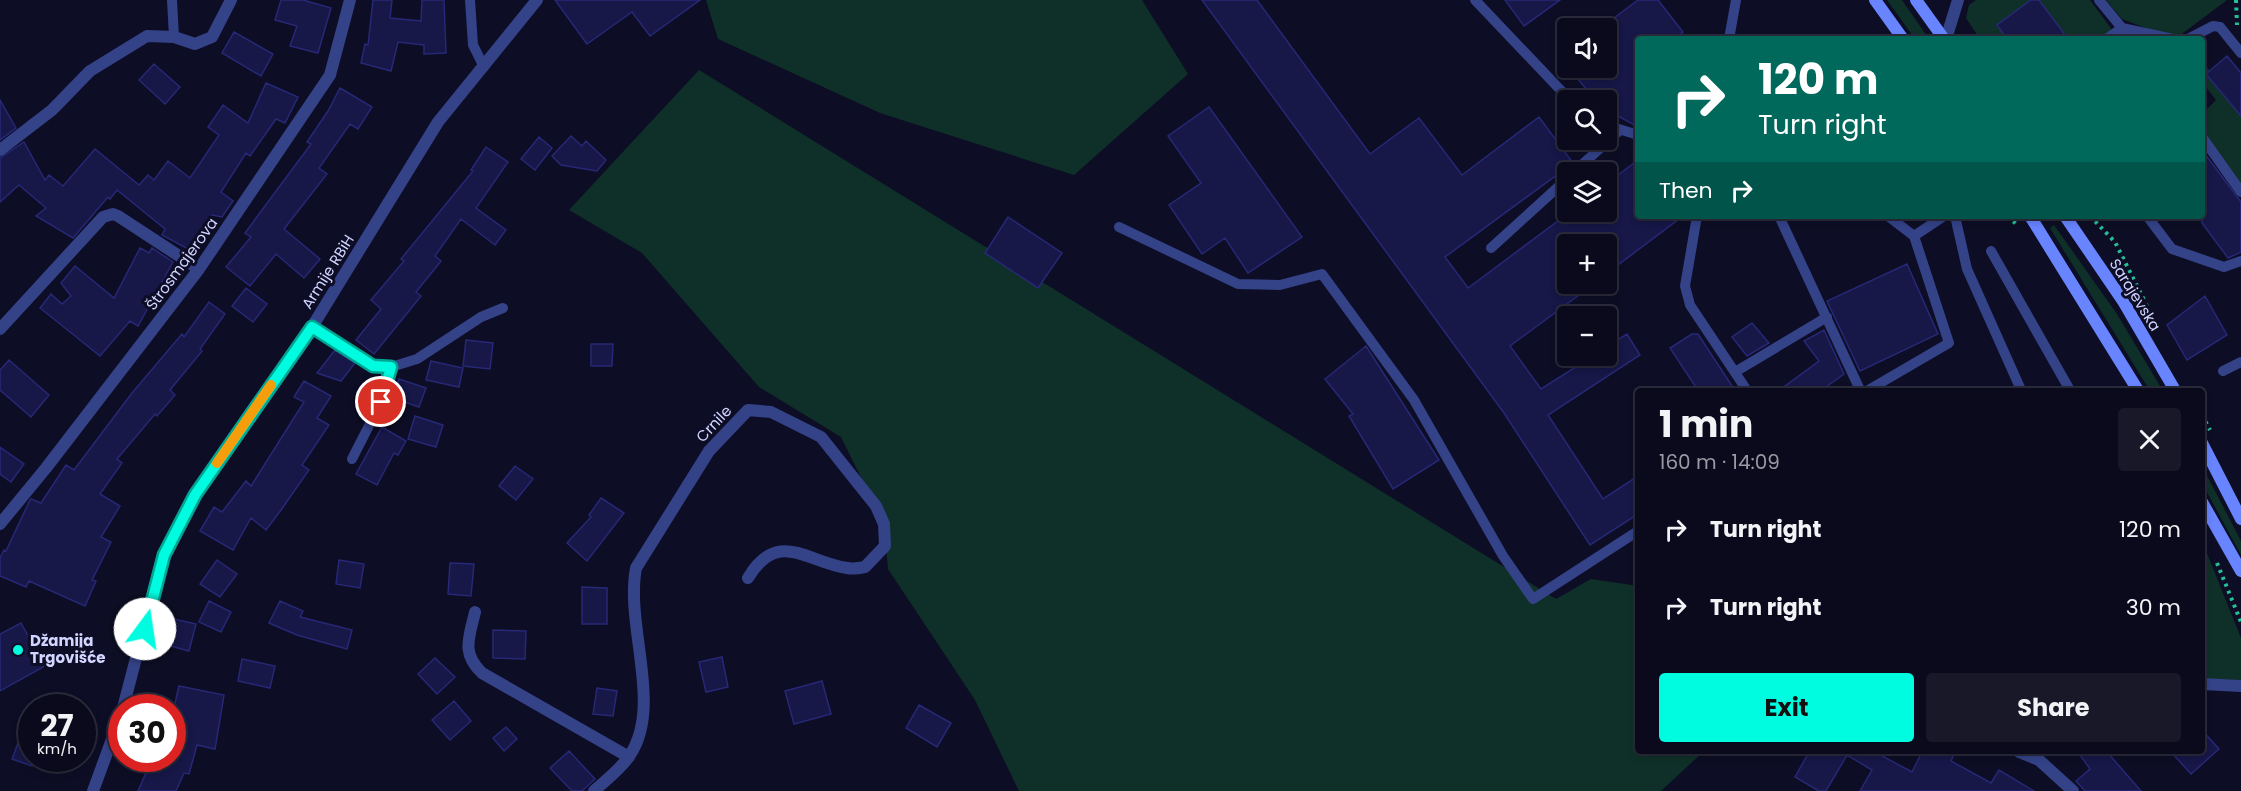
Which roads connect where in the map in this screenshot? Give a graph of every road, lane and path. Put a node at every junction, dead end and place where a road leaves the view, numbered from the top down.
1 (172, 0) edge
2 (231, 0) edge
3 (350, 0) edge
4 (470, 0) edge
5 (537, 0) edge
6 (1476, 0) edge
7 (1736, 0) edge
8 (1875, 0) edge
9 (1916, 0) edge
10 (1958, 0) edge
11 (2099, 0) edge
12 (2122, 28) junction
13 (1730, 36) edge
14 (1901, 36) edge
15 (1943, 36) edge
16 (1946, 36) edge
17 (2110, 36) edge
18 (2128, 36) edge
19 (2159, 36) edge
20 (2194, 36) edge
21 (174, 37) junction
22 (2241, 53) edge
23 (484, 67) junction
24 (1561, 90) edge
25 (1617, 129) edge
26 (1620, 130) junction
27 (1635, 134) edge
28 (2205, 141) edge
29 (0, 150) edge
30 (1585, 162) edge
31 (1557, 188) edge
32 (2241, 192) edge
33 (1696, 219) edge
34 (1780, 219) edge
35 (1892, 219) edge
36 (1940, 219) edge
37 (1956, 219) edge
38 (2032, 219) edge
39 (2067, 219) edge
40 (2093, 219) edge
41 (2149, 219) edge
42 (1119, 227) dead end
43 (1914, 236) junction
44 (1491, 248) dead end
45 (1991, 250) dead end
46 (2241, 261) edge
47 (199, 269) junction
48 (503, 308) dead end
49 (1827, 317) junction
50 (312, 327) junction
51 (0, 329) edge
52 (2160, 333) dead end
53 (2241, 362) edge
54 (391, 367) junction
55 (2223, 371) dead end
56 (1735, 372) junction
57 (1745, 388) edge
58 (1861, 388) edge
59 (1870, 388) edge
60 (2020, 388) edge
61 (2069, 388) edge
62 (2137, 388) edge
63 (2174, 388) edge
64 (2205, 449) edge
65 (352, 459) dead end
66 (2205, 507) edge
67 (2241, 519) edge
68 (0, 524) edge
69 (1635, 533) edge
70 (2213, 553) dead end
71 (2241, 571) edge
72 (748, 578) dead end
73 (474, 612) dead end
74 (2241, 622) edge
75 (2205, 684) edge
76 (2241, 686) edge
77 (126, 694) edge
78 (108, 749) edge
79 (2024, 754) edge
80 (629, 757) junction
81 (93, 791) edge
82 (594, 791) edge
83 (2073, 791) edge

1 - 21 lane
2 - 21 street
3 - 47 street, Štrosmajerova
4 - 23 lane
5 - 23 street, Armije RBiH
6 - 24 lane
7 - 13 lane
8 - 14 main road
9 - 15 main road
10 - 16 street
11 - 12 lane
12 - 17 lane
12 - 18 lane
12 - 19 lane
20 - 22 lane
21 - 29 street
23 - 50 street, Armije RBiH
25 - 26 lane
26 - 27 lane
26 - 30 lane
28 - 32 lane
31 - 44 lane
33 - 56 lane
34 - 49 lane
35 - 43 lane
36 - 43 lane
37 - 60 lane
38 - 62 main road
39 - 63 main road, Sarajevska
40 - 52 path
41 - 46 lane
42 - 69 lane
43 - 59 lane
45 - 61 lane
47 - 51 street
47 - 68 street, Štrosmajerova
48 - 54 lane
49 - 56 lane
49 - 58 lane
50 - 54 lane
50 - 77 street, Armije RBiH
53 - 55 lane
54 - 65 lane
56 - 57 lane
64 - 67 main road
66 - 71 main road
70 - 74 path
72 - 80 street, Crnile
73 - 80 street
75 - 76 street
78 - 81 street, Armije RBiH
79 - 83 street
80 - 82 street, Crnile

